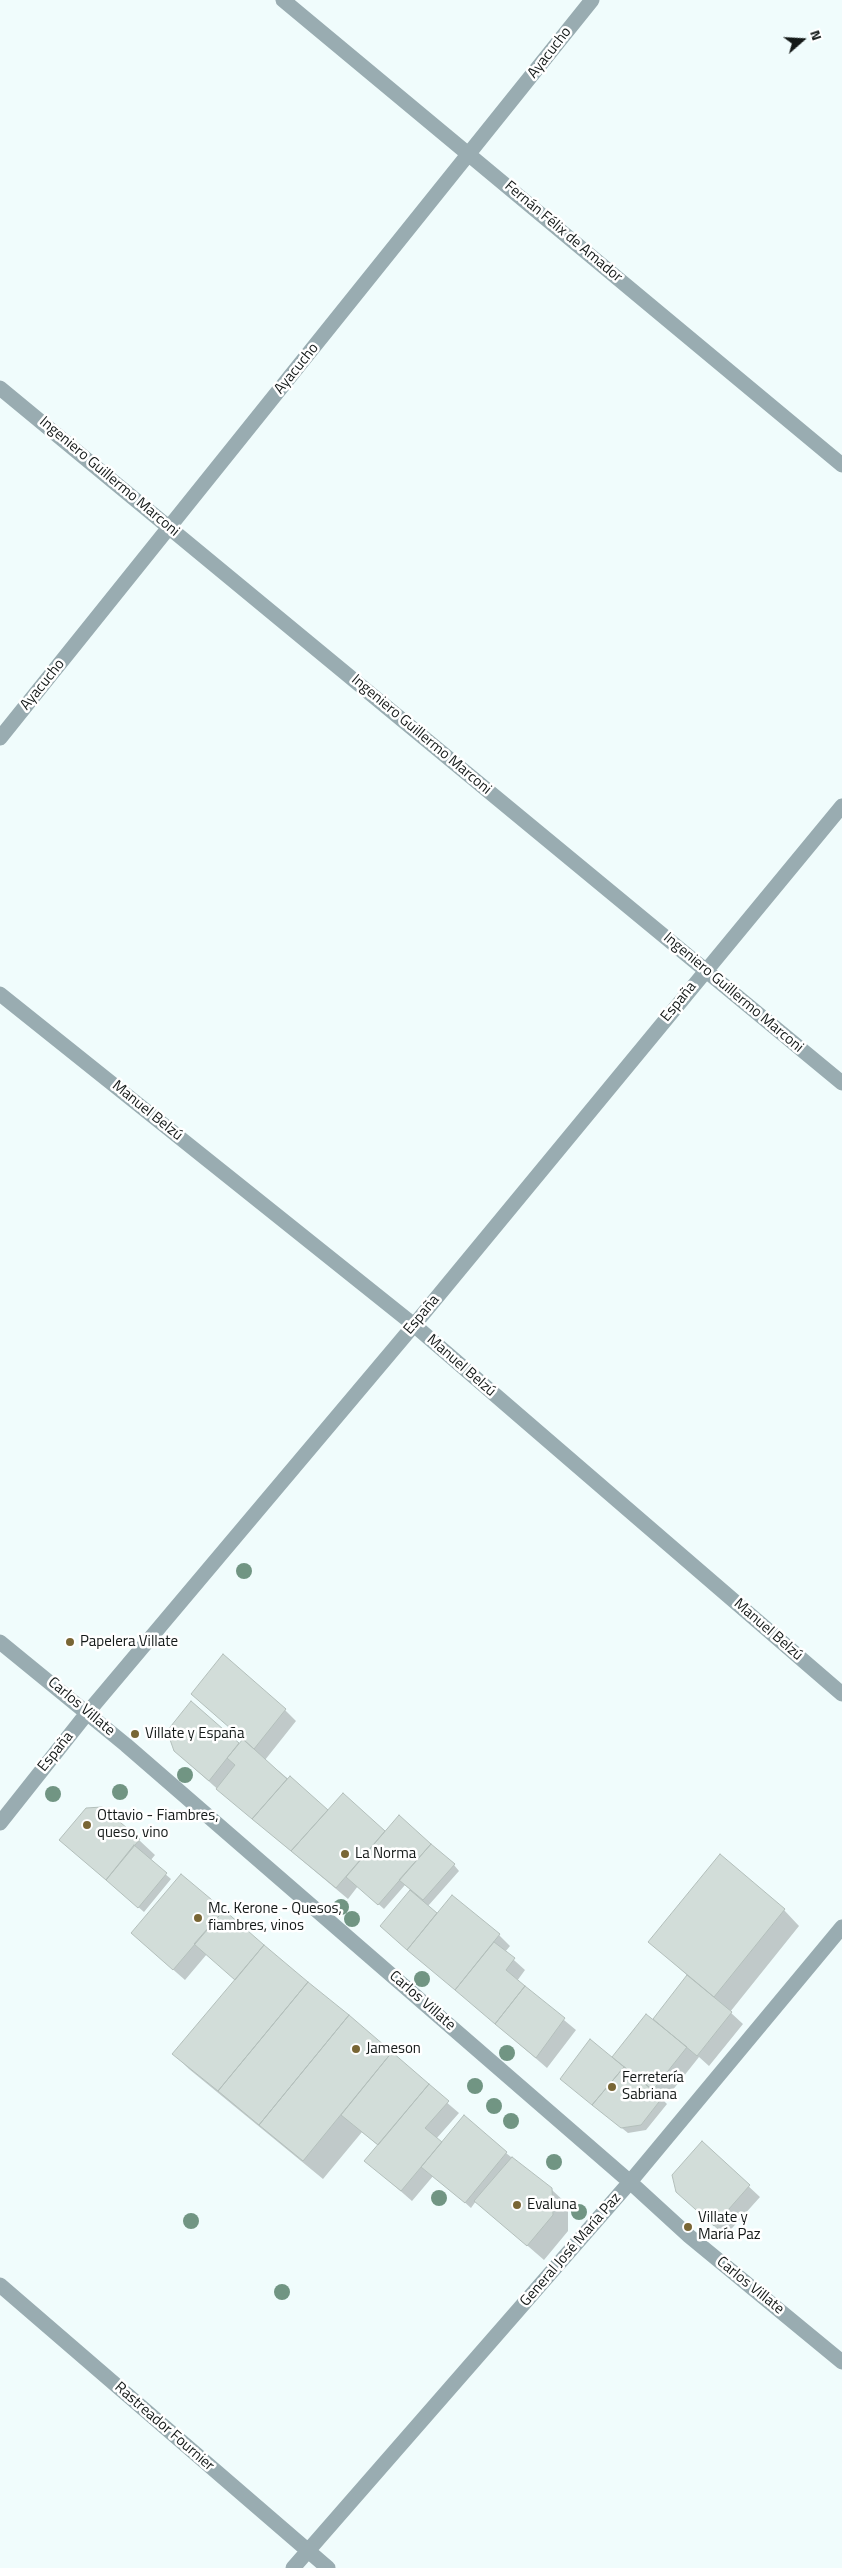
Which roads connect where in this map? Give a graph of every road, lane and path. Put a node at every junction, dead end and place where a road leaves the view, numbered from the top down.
1 (283, 0) edge
2 (592, 0) edge
3 (470, 155) junction
4 (0, 388) edge
5 (842, 465) edge
6 (169, 527) junction
7 (0, 738) edge
8 (842, 806) edge
9 (705, 970) junction
10 (0, 994) edge
11 (842, 1083) edge
12 (414, 1325) junction
13 (0, 1642) edge
14 (842, 1694) edge
15 (88, 1712) junction
16 (0, 1823) edge
17 (842, 1927) edge
18 (630, 2182) junction
19 (0, 2285) edge
20 (842, 2362) edge
21 (308, 2551) junction
22 (293, 2568) edge
23 (328, 2568) edge

1 - 3 street, Fernán Félix de Amador
2 - 3 street, Ayacucho
3 - 5 street, Fernán Félix de Amador
3 - 6 street, Ayacucho
4 - 6 street, Ingeniero Guillermo Marconi
6 - 7 street, Ayacucho
6 - 9 street, Ingeniero Guillermo Marconi
8 - 9 street, España
9 - 11 street, Ingeniero Guillermo Marconi
9 - 12 street, España
10 - 12 street, Manuel Belzú
12 - 14 street, Manuel Belzú
12 - 15 street, España
13 - 15 street, Carlos Villate
15 - 16 street, España
15 - 18 street, Carlos Villate
17 - 18 street, General José María Paz
18 - 20 street, Carlos Villate
18 - 21 street, General José María Paz
19 - 21 street, Rastreador Fournier
21 - 22 street, General José María Paz
21 - 23 street, Rastreador Fournier

